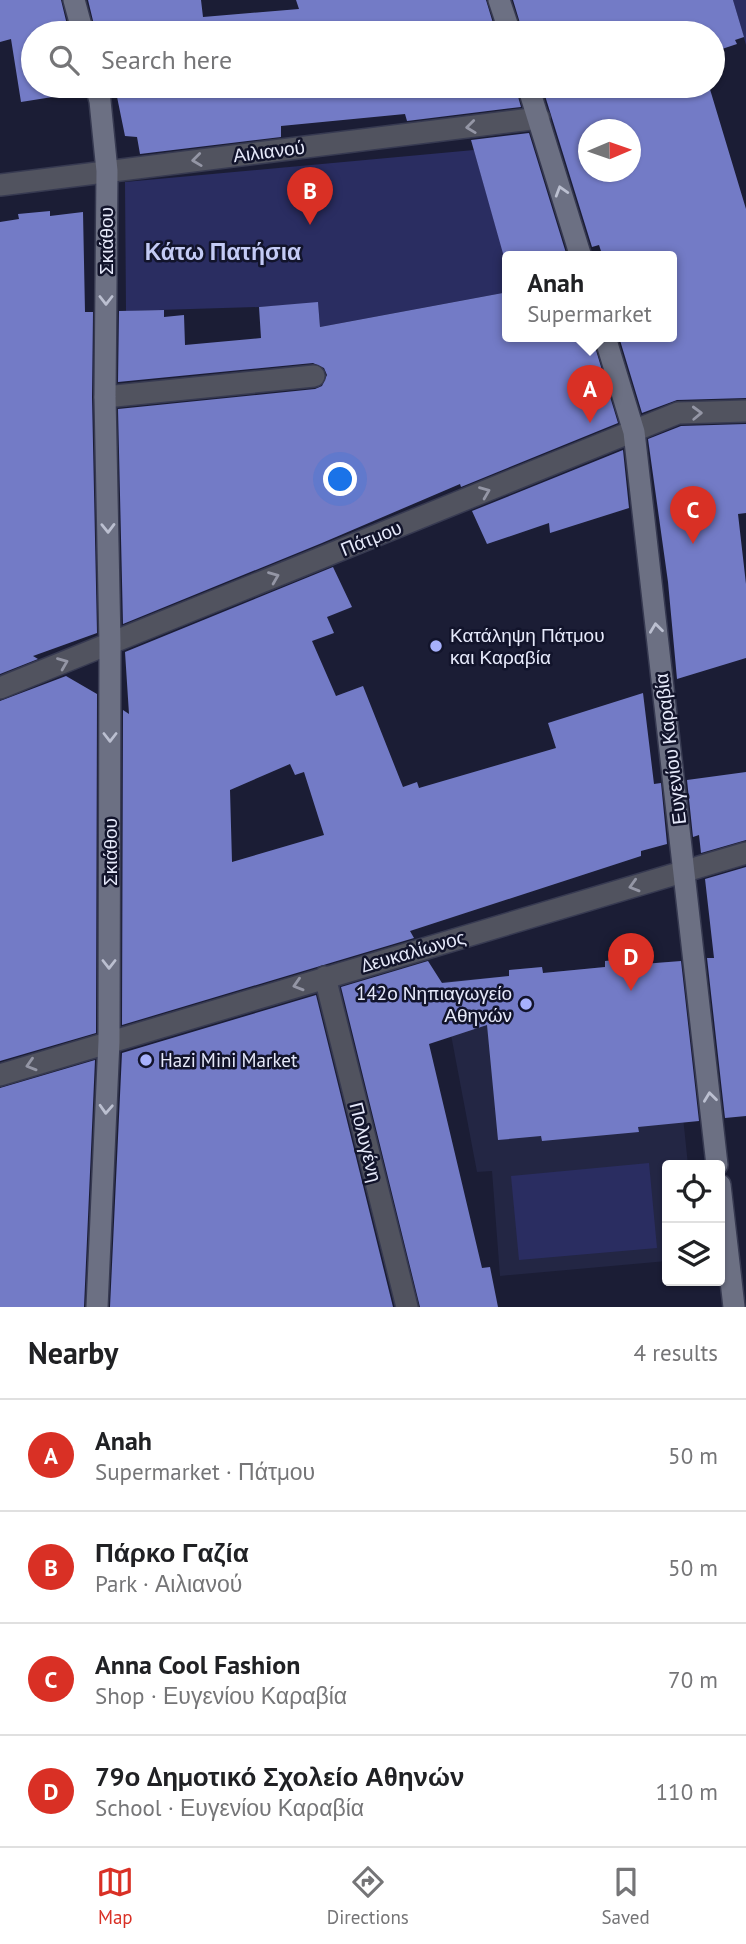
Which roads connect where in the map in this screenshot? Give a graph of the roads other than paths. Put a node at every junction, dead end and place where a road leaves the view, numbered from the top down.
1 (74, 0) edge
2 (499, 0) edge
3 (80, 21) edge
4 (506, 21) edge
5 (99, 98) edge
6 (532, 98) edge
7 (539, 118) junction
8 (107, 171) junction
9 (0, 185) edge
10 (579, 251) edge
11 (607, 342) edge
12 (314, 376) dead end
13 (106, 397) junction
14 (746, 411) edge
15 (634, 432) junction
16 (110, 644) junction
17 (0, 688) edge
18 (746, 853) edge
19 (684, 872) junction
20 (325, 977) junction
21 (109, 1041) junction
22 (0, 1075) edge
23 (717, 1160) edge
24 (724, 1223) edge
25 (97, 1307) edge
26 (407, 1307) edge
27 (734, 1307) edge

1 - 3 street
2 - 4 street
5 - 8 street, Σκιάθου
6 - 7 street
7 -> 8 street, Αιλιανού
10 -> 7 street
8 - 9 street, Αιλιανού
8 -> 13 street, Σκιάθου
11 - 15 street, Ευγενίου Καραβία
12 - 13 street
13 -> 16 street, Σκιάθου
15 -> 14 street, Πάτμου
16 -> 15 street, Πάτμου
19 -> 15 street, Ευγενίου Καραβία
17 -> 16 street, Πάτμου
16 -> 21 street, Σκιάθου
18 - 19 street, Δευκαλίωνος
19 -> 20 street, Δευκαλίωνος
23 -> 19 street, Ευγενίου Καραβία
20 -> 21 street, Δευκαλίωνος
20 - 26 street, Πολυγένη
21 -> 22 street, Δευκαλίωνος
21 -> 25 street, Σκιάθου
24 - 27 street

